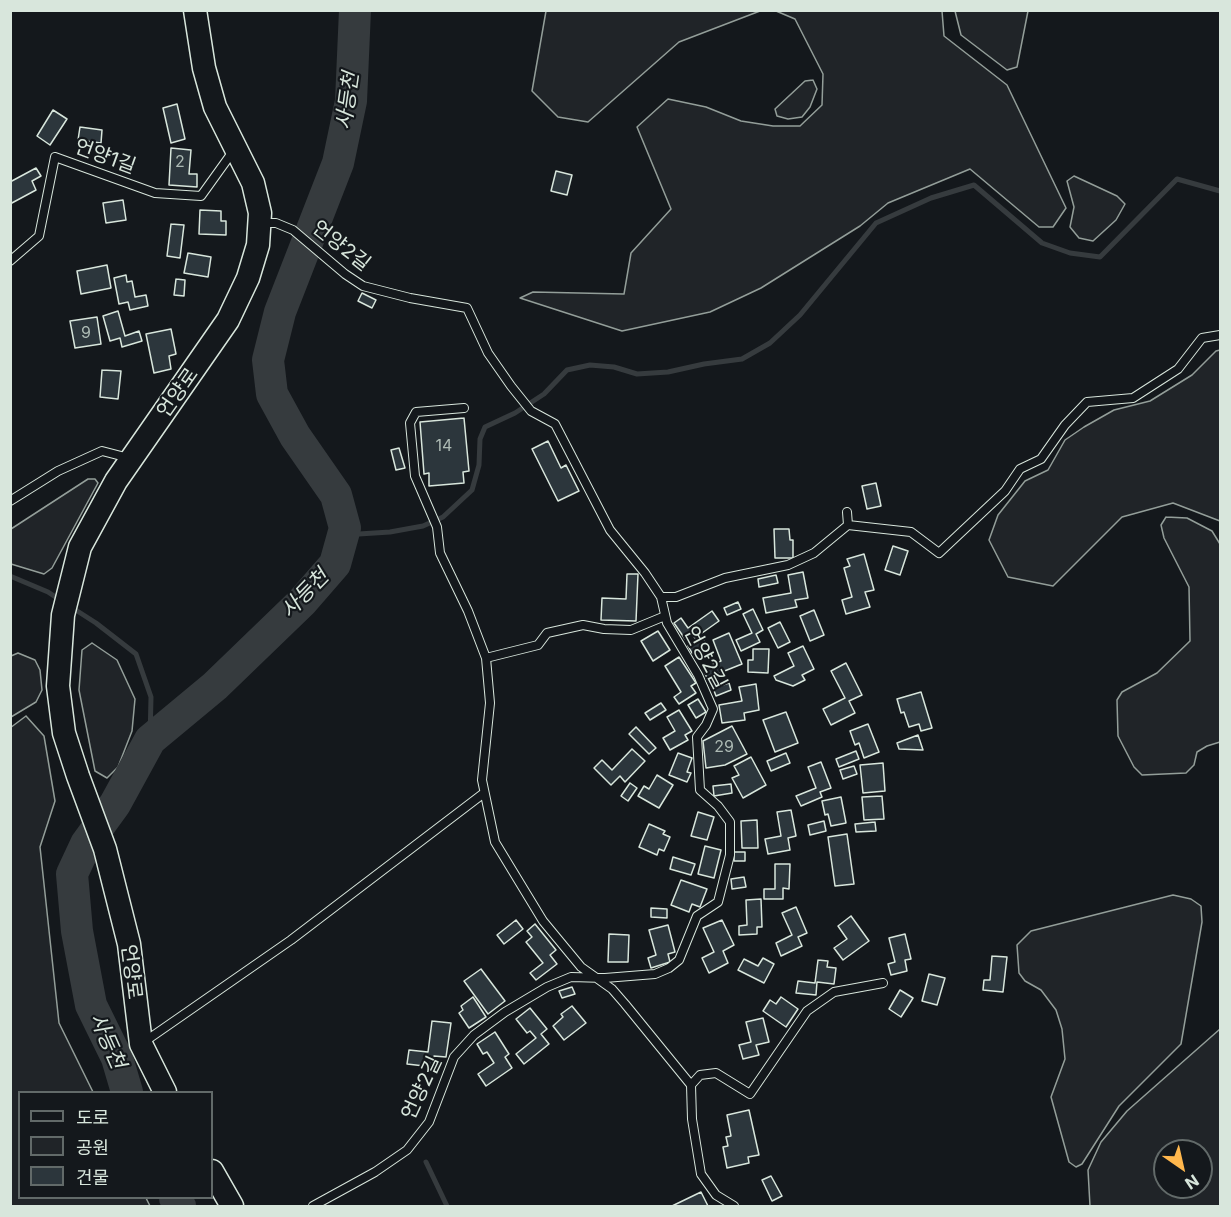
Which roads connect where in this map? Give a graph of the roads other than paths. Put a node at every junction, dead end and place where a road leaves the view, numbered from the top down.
1 (195, 10) edge
2 (237, 148) junction
3 (259, 223) junction
4 (10, 261) edge
5 (1221, 335) edge
6 (464, 408) dead end
7 (132, 459) junction
8 (10, 501) edge
9 (847, 512) dead end
10 (848, 525) junction
11 (661, 597) junction
12 (665, 616) junction
13 (486, 658) junction
14 (484, 793) junction
15 (596, 978) junction
16 (883, 983) dead end
17 (141, 1044) junction
18 (691, 1085) junction
19 (164, 1091) edge
20 (213, 1173) edge
21 (232, 1206) edge
22 (313, 1206) edge
23 (734, 1206) edge

1 - 2 street, 언양로
2 - 3 street, 언양로
2 - 4 lane, 언양1길
3 - 7 street, 언양로
3 - 11 lane, 언양2길
5 - 10 lane
6 - 13 lane
7 - 8 lane
7 - 17 street, 언양로
9 - 10 lane
10 - 11 lane
11 - 12 lane, 언양2길
12 - 13 lane
12 - 15 lane, 언양2길
13 - 14 lane
14 - 15 lane
14 - 17 lane
15 - 18 lane
15 - 22 lane, 언양2길
16 - 18 lane
17 - 19 street, 언양로
18 - 23 lane
20 - 21 street

